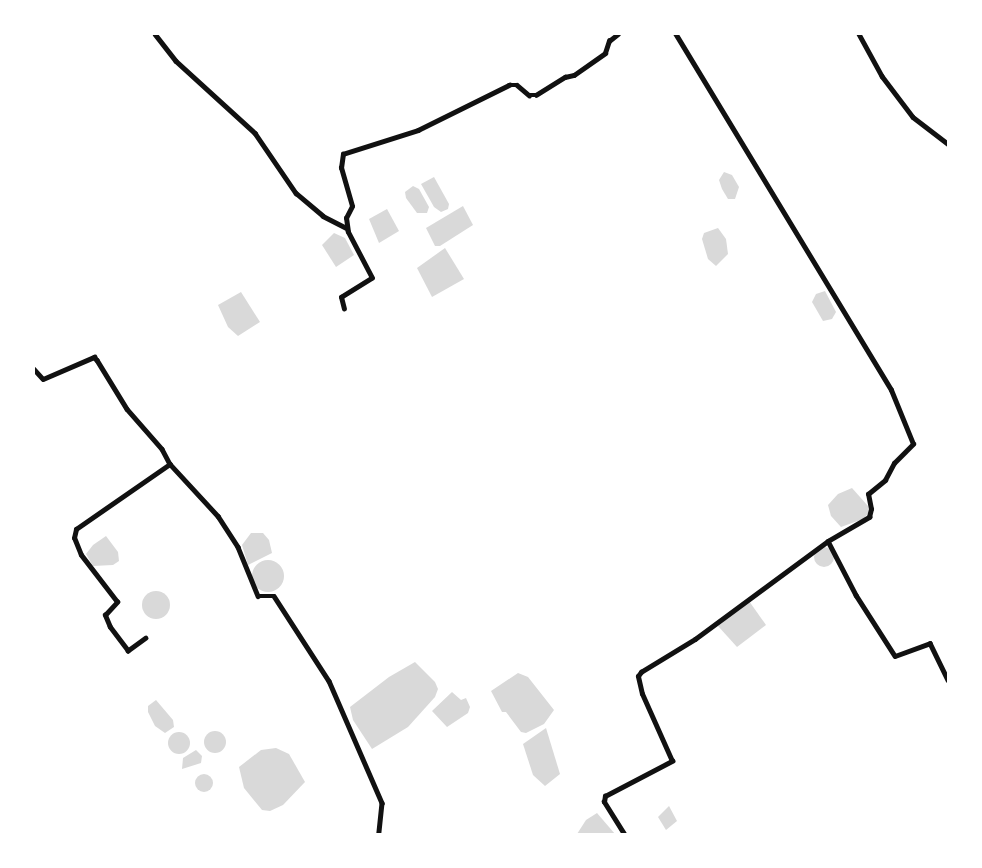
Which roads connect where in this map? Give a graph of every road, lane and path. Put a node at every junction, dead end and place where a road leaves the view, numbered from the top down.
1 (155, 34) edge
2 (618, 34) edge
3 (675, 34) edge
4 (859, 34) edge
5 (948, 144) edge
6 (347, 228) junction
7 (344, 309) dead end
8 (34, 369) edge
9 (170, 464) junction
10 (828, 541) junction
11 (146, 638) dead end
12 (948, 680) edge
13 (379, 834) edge
14 (624, 834) edge

1 - 6 street
2 - 6 street
3 - 10 street
4 - 5 street
6 - 7 street
8 - 9 street
9 - 11 street
9 - 13 street
10 - 12 street
10 - 14 street

